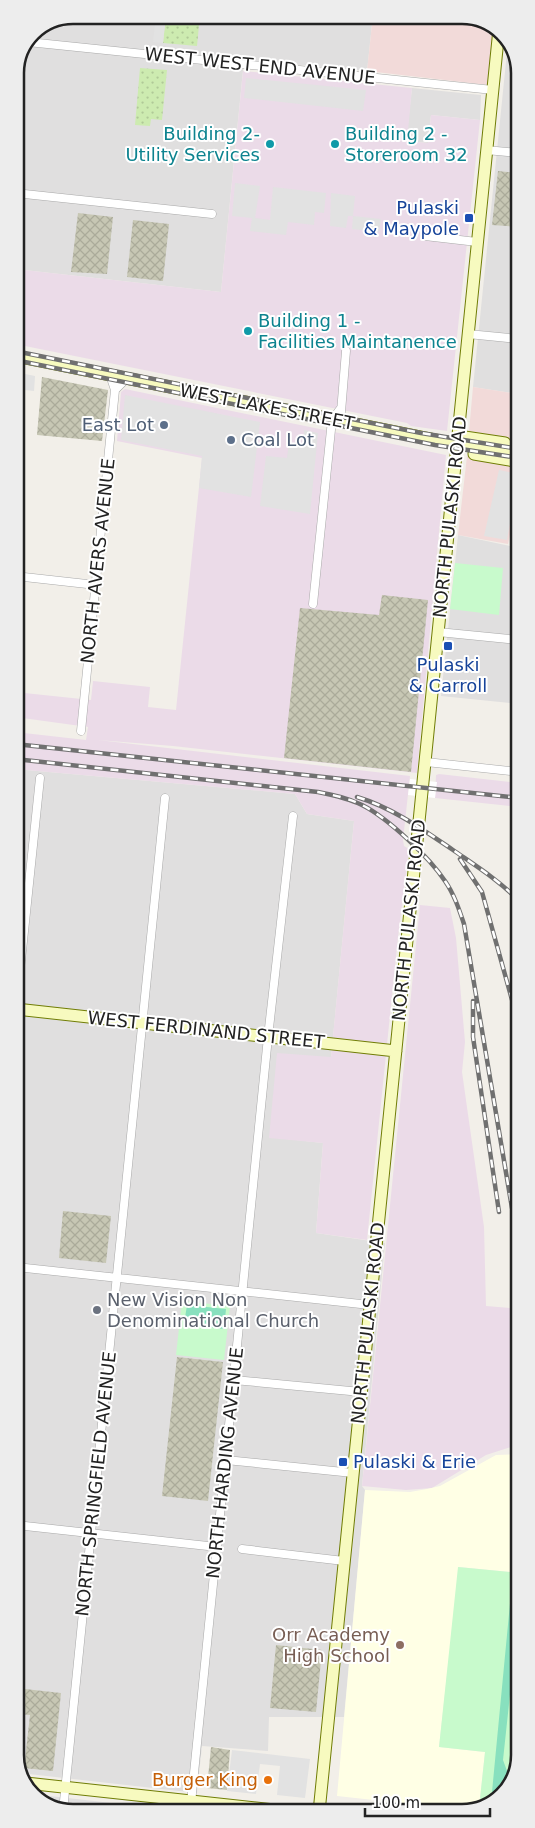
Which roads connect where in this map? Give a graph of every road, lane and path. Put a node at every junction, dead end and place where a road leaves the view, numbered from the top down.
1 (498, 39) edge
2 (34, 43) edge
3 (492, 90) junction
4 (486, 150) junction
5 (511, 153) edge
6 (24, 194) edge
7 (212, 214) dead end
8 (425, 236) dead end
9 (477, 242) junction
10 (468, 334) junction
11 (511, 338) edge
12 (346, 350) dead end
13 (24, 358) edge
14 (110, 376) junction
15 (126, 379) junction
16 (116, 390) junction
17 (336, 420) junction
18 (457, 444) junction
19 (511, 446) edge
20 (511, 453) edge
21 (511, 459) edge
22 (24, 577) edge
23 (96, 585) junction
24 (313, 604) dead end
25 (438, 632) junction
26 (511, 639) edge
27 (81, 731) dead end
28 (426, 762) junction
29 (511, 771) edge
30 (40, 778) dead end
31 (165, 798) dead end
32 (293, 816) dead end
33 (24, 931) edge
34 (24, 1009) edge
35 (143, 1023) junction
36 (268, 1037) junction
37 (396, 1051) junction
38 (24, 1268) edge
39 (117, 1278) junction
40 (242, 1291) junction
41 (370, 1305) junction
42 (234, 1380) junction
43 (361, 1392) junction
44 (226, 1460) junction
45 (353, 1473) junction
46 (24, 1526) edge
47 (91, 1533) junction
48 (217, 1547) junction
49 (242, 1549) dead end
50 (344, 1561) junction
51 (34, 1785) edge
52 (65, 1788) junction
53 (64, 1803) edge
54 (171, 1804) edge
55 (191, 1804) edge
56 (320, 1804) edge

1 - 3 main road, NORTH PULASKI ROAD
2 - 3 street, WEST WEST END AVENUE
3 - 4 main road, NORTH PULASKI ROAD
4 - 5 street
4 - 9 main road, NORTH PULASKI ROAD
6 - 7 street
8 - 9 street
9 - 10 main road, NORTH PULASKI ROAD
10 - 11 street
10 - 18 main road, NORTH PULASKI ROAD
12 - 17 street
13 - 14 main road, WEST LAKE STREET
14 - 15 main road, WEST LAKE STREET
14 - 16 street, NORTH AVERS AVENUE
15 - 16 street
15 - 17 main road, WEST LAKE STREET
16 - 23 street, NORTH AVERS AVENUE
17 - 18 main road, WEST LAKE STREET
17 - 24 street
18 - 19 main road, WEST LAKE STREET
18 - 20 main road, WEST LAKE STREET
18 - 21 main road, WEST LAKE STREET
18 - 25 main road, NORTH PULASKI ROAD
22 - 23 street
23 - 27 street, NORTH AVERS AVENUE
25 - 26 street
25 - 28 main road, NORTH PULASKI ROAD
28 - 29 street
28 - 37 main road, NORTH PULASKI ROAD
30 - 33 street
31 - 35 street, NORTH SPRINGFIELD AVENUE
32 - 36 street, NORTH HARDING AVENUE
34 - 35 main road, WEST FERDINAND STREET
35 - 36 main road, WEST FERDINAND STREET
35 - 39 street, NORTH SPRINGFIELD AVENUE
36 - 37 main road, WEST FERDINAND STREET
36 - 40 street, NORTH HARDING AVENUE
37 - 41 main road, NORTH PULASKI ROAD
38 - 39 street
39 - 40 street
39 - 47 street, NORTH SPRINGFIELD AVENUE
40 - 41 street
40 - 42 street, NORTH HARDING AVENUE
41 - 43 main road, NORTH PULASKI ROAD
42 - 43 street
42 - 44 street, NORTH HARDING AVENUE
43 - 45 main road, NORTH PULASKI ROAD
44 - 45 street
44 - 48 street, NORTH HARDING AVENUE
45 - 50 main road, NORTH PULASKI ROAD
46 - 47 street
47 - 48 street
47 - 52 street, NORTH SPRINGFIELD AVENUE
48 - 55 street, NORTH HARDING AVENUE
49 - 50 street
50 - 56 main road, NORTH PULASKI ROAD
51 - 52 main road
52 - 53 street, NORTH SPRINGFIELD AVENUE
52 - 54 main road

